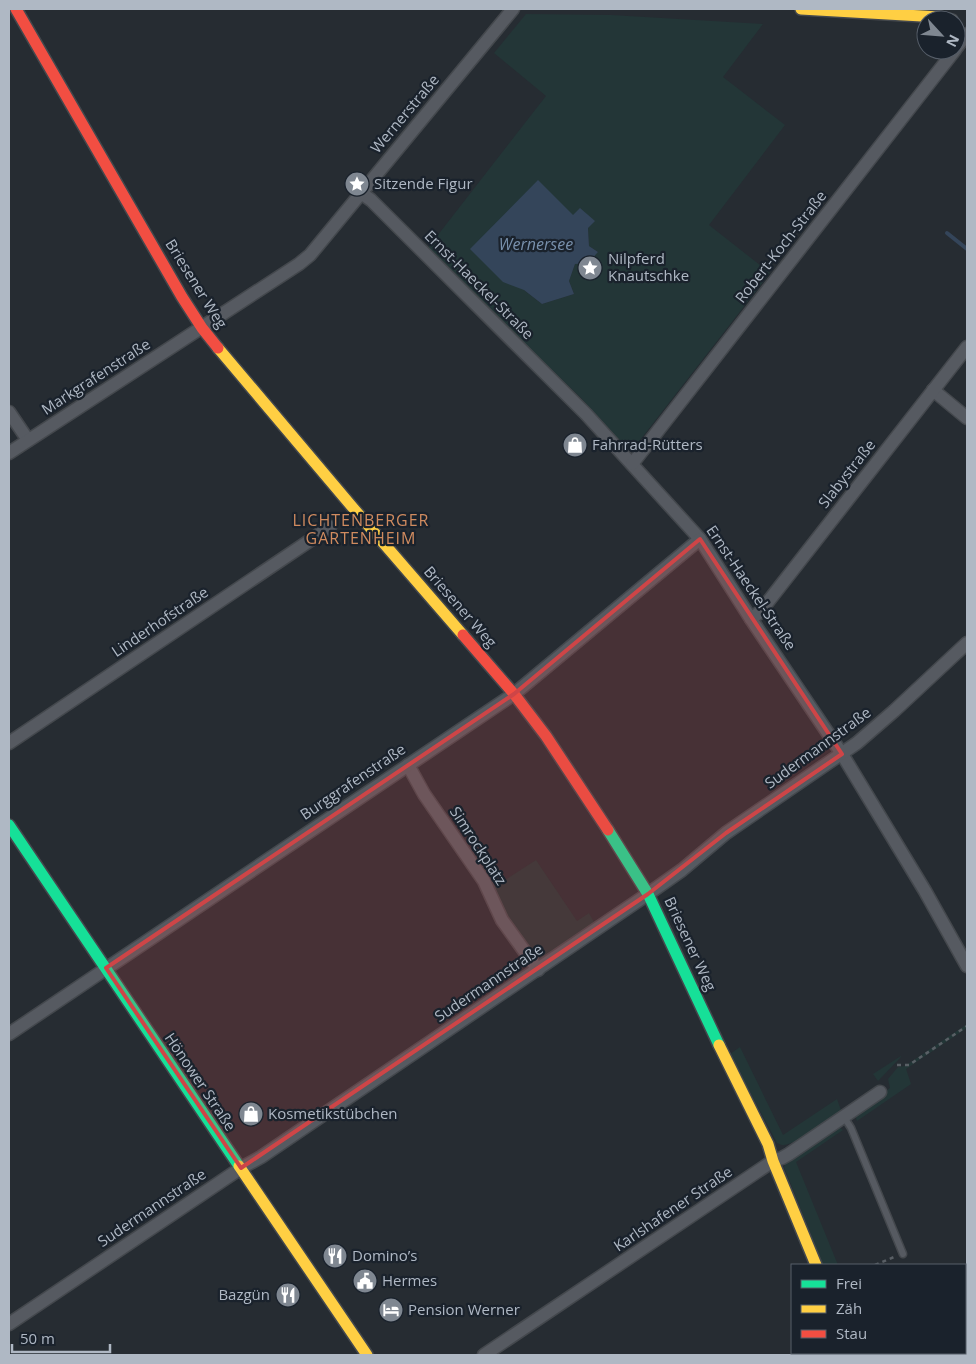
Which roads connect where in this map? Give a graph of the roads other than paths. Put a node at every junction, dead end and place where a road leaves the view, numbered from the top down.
1 (16, 9) edge
2 (513, 9) edge
3 (801, 9) edge
4 (916, 16) edge
5 (946, 60) edge
6 (361, 192) junction
7 (202, 328) junction
8 (967, 347) edge
9 (933, 390) junction
10 (9, 412) edge
11 (967, 418) edge
12 (28, 440) junction
13 (9, 453) edge
14 (632, 464) junction
15 (330, 527) dead end
16 (700, 539) junction
17 (751, 619) junction
18 (967, 643) edge
19 (514, 694) junction
20 (9, 743) edge
21 (842, 754) junction
22 (408, 765) junction
23 (9, 825) edge
24 (648, 894) junction
25 (967, 966) edge
26 (106, 968) junction
27 (538, 970) junction
28 (9, 1034) edge
29 (880, 1092) dead end
30 (844, 1117) junction
31 (773, 1161) junction
32 (241, 1168) junction
33 (903, 1254) road end
34 (816, 1264) edge
35 (9, 1324) edge
36 (367, 1355) edge
37 (484, 1355) edge

1 - 7 street, Briesener Weg
2 - 6 street, Wernerstraße
3 - 4 street
5 - 14 street, Robert-Koch-Straße
6 - 7 street, Wernerstraße
6 - 14 street, Ernst-Haeckel-Straße
7 - 12 street, Markgrafenstraße
7 - 19 street, Briesener Weg
8 - 9 street, Slabystraße
9 - 11 street
9 - 17 street, Slabystraße
10 - 12 street
12 - 13 street, Markgrafenstraße
14 - 16 street, Ernst-Haeckel-Straße
15 - 20 street, Linderhofstraße
16 - 17 street, Ernst-Haeckel-Straße
16 - 19 street, Burggrafenstraße
17 - 21 street, Ernst-Haeckel-Straße
18 - 21 street, Sudermannstraße
19 - 22 street, Burggrafenstraße
19 - 24 street, Briesener Weg
21 - 24 street, Sudermannstraße
21 - 25 street, Ernst-Haeckel-Straße
22 - 26 street, Burggrafenstraße
22 - 27 street, Simrockplatz
23 - 26 street, Hönower Straße
24 - 27 street, Sudermannstraße
24 - 31 street, Briesener Weg
26 - 28 street, Burggrafenstraße
26 - 32 street, Hönower Straße
27 - 32 street, Sudermannstraße
29 - 30 street, Karlshafener Straße
30 - 31 street, Karlshafener Straße
30 - 33 lane
31 - 34 street, Briesener Weg
31 - 37 street, Karlshafener Straße
32 - 35 street, Sudermannstraße
32 - 36 street, Hönower Straße

